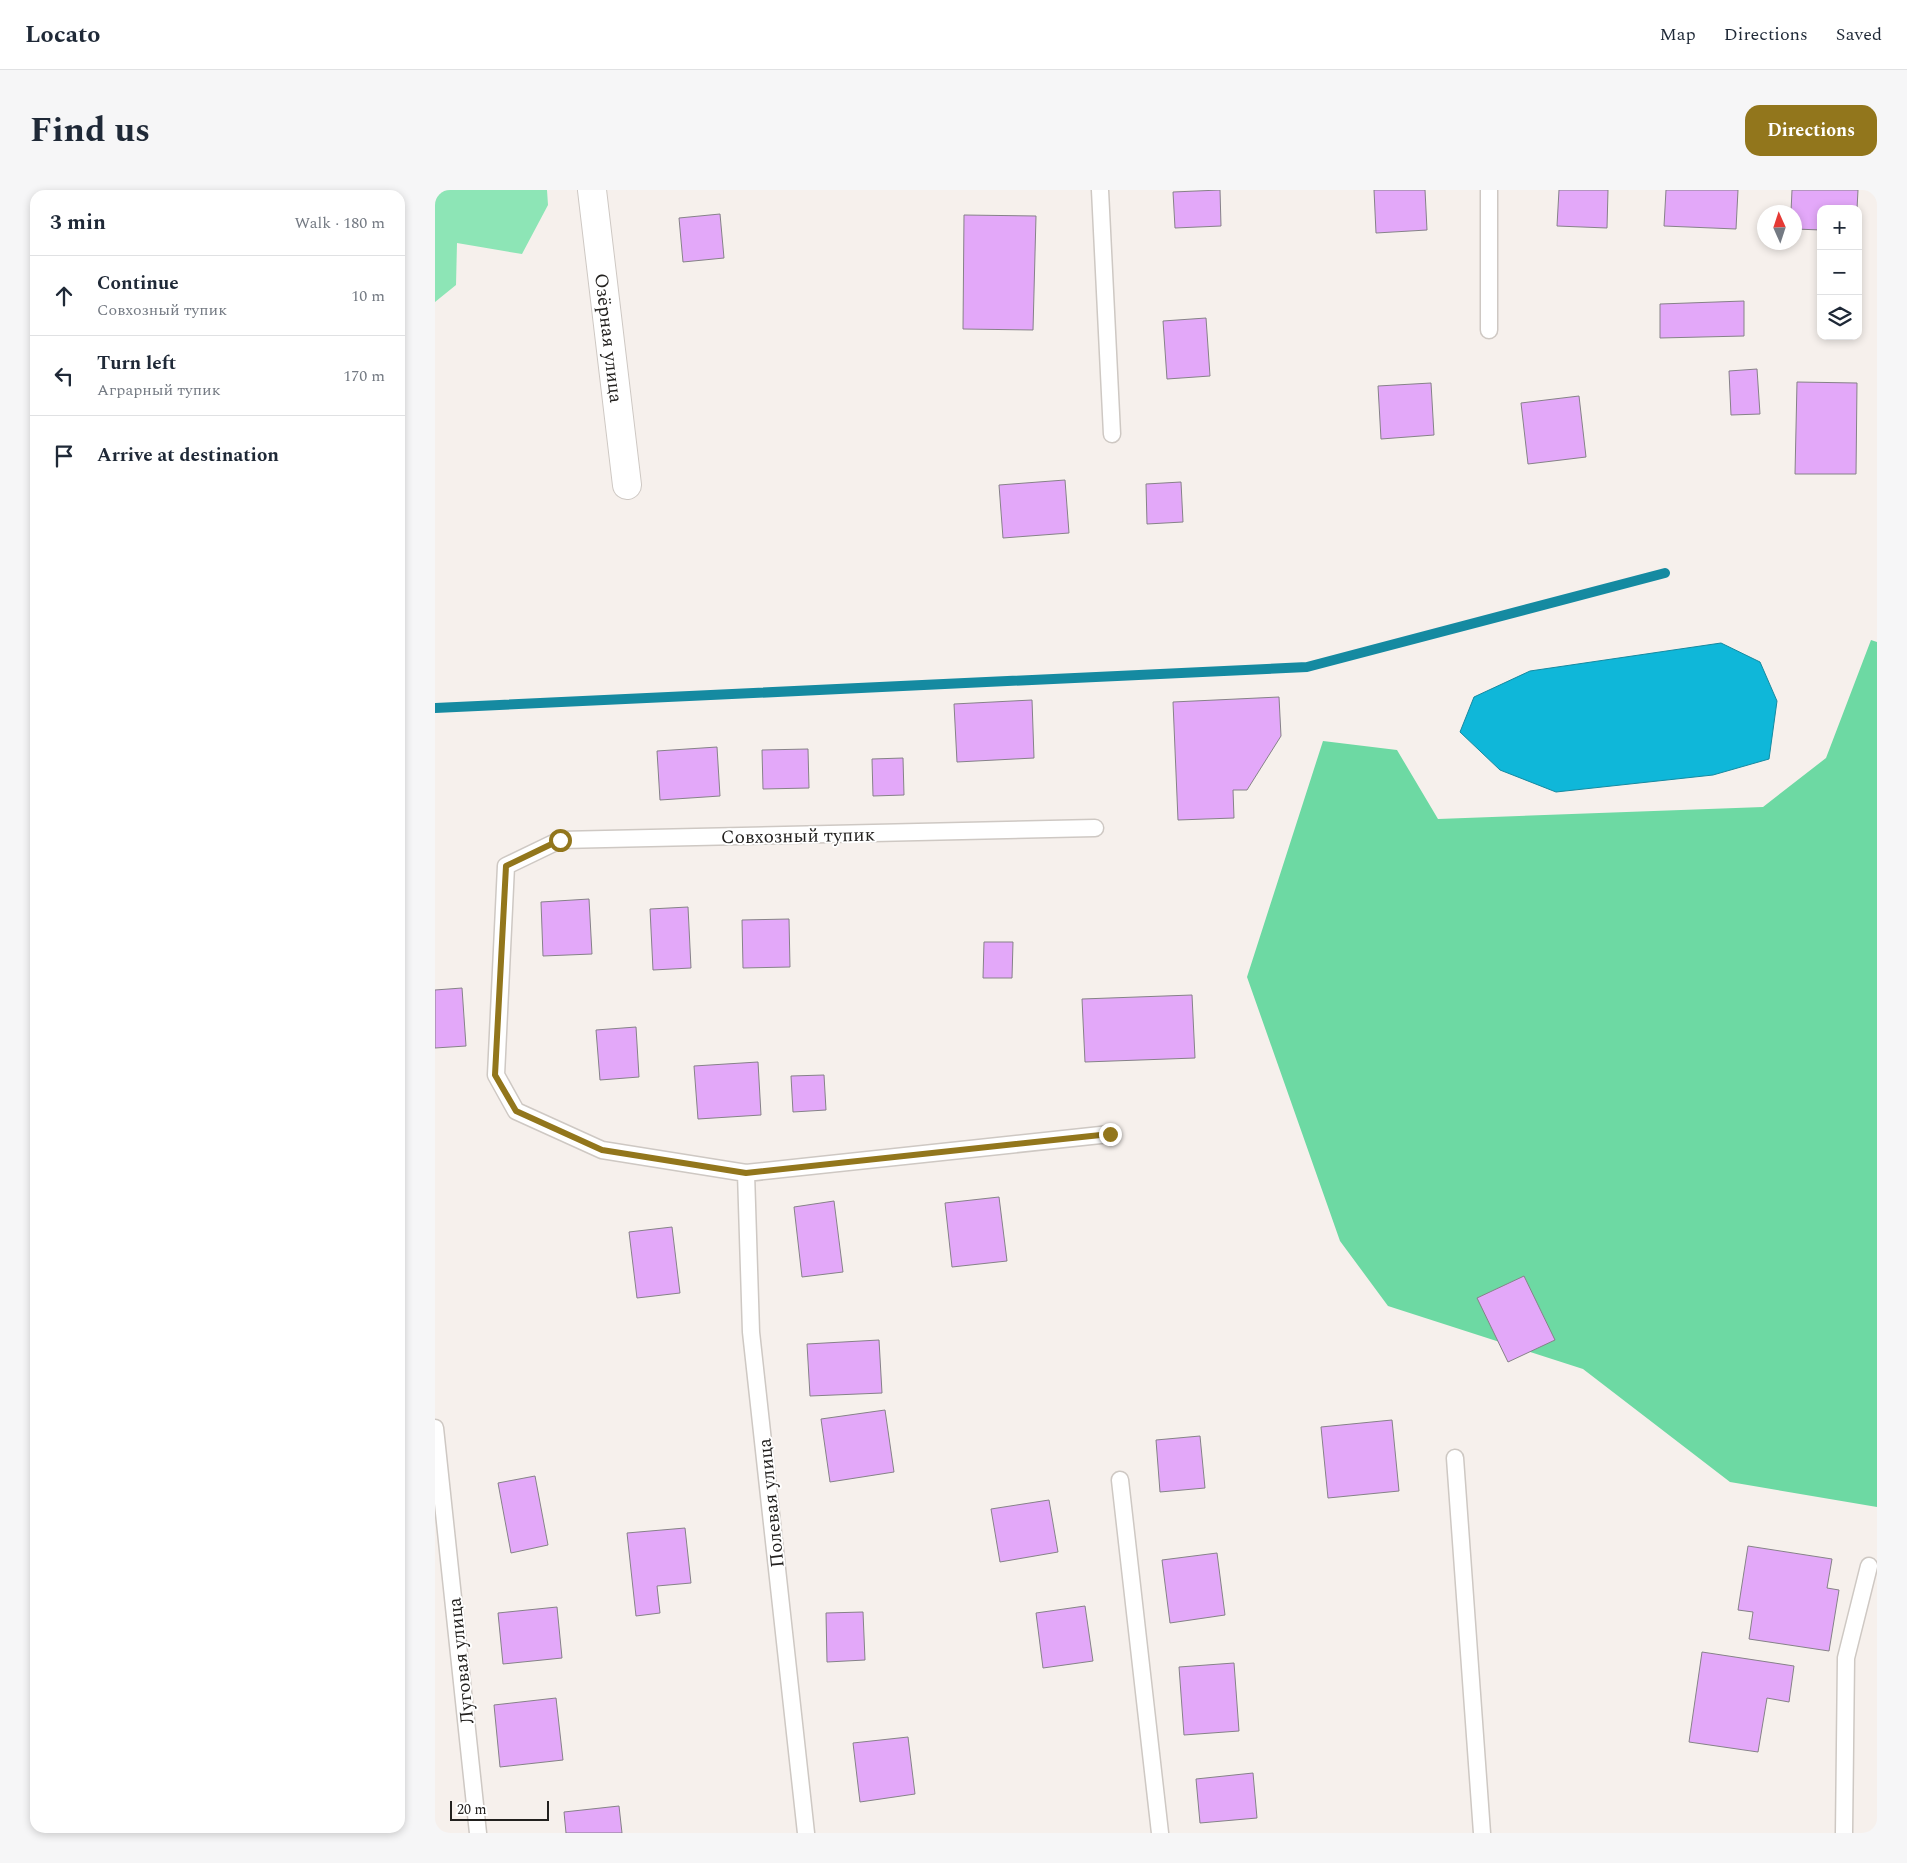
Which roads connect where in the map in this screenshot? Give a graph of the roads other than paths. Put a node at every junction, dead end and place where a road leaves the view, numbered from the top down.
1 (592, 190) edge
2 (1100, 190) edge
3 (1489, 190) edge
4 (1489, 330) dead end
5 (1112, 434) dead end
6 (627, 485) dead end
7 (1095, 828) dead end
8 (1110, 1134) dead end
9 (746, 1173) junction
10 (435, 1428) edge
11 (1455, 1458) dead end
12 (1120, 1480) dead end
13 (1869, 1566) dead end
14 (478, 1833) edge
15 (806, 1833) edge
16 (1160, 1833) edge
17 (1482, 1833) edge
18 (1844, 1833) edge

1 - 6 street, Озёрная улица
2 - 5 lane
3 - 4 lane
7 - 9 lane, Совхозный тупик
8 - 9 lane
9 - 15 lane, Полевая улица
10 - 14 lane, Луговая улица
11 - 17 lane
12 - 16 lane
13 - 18 lane

